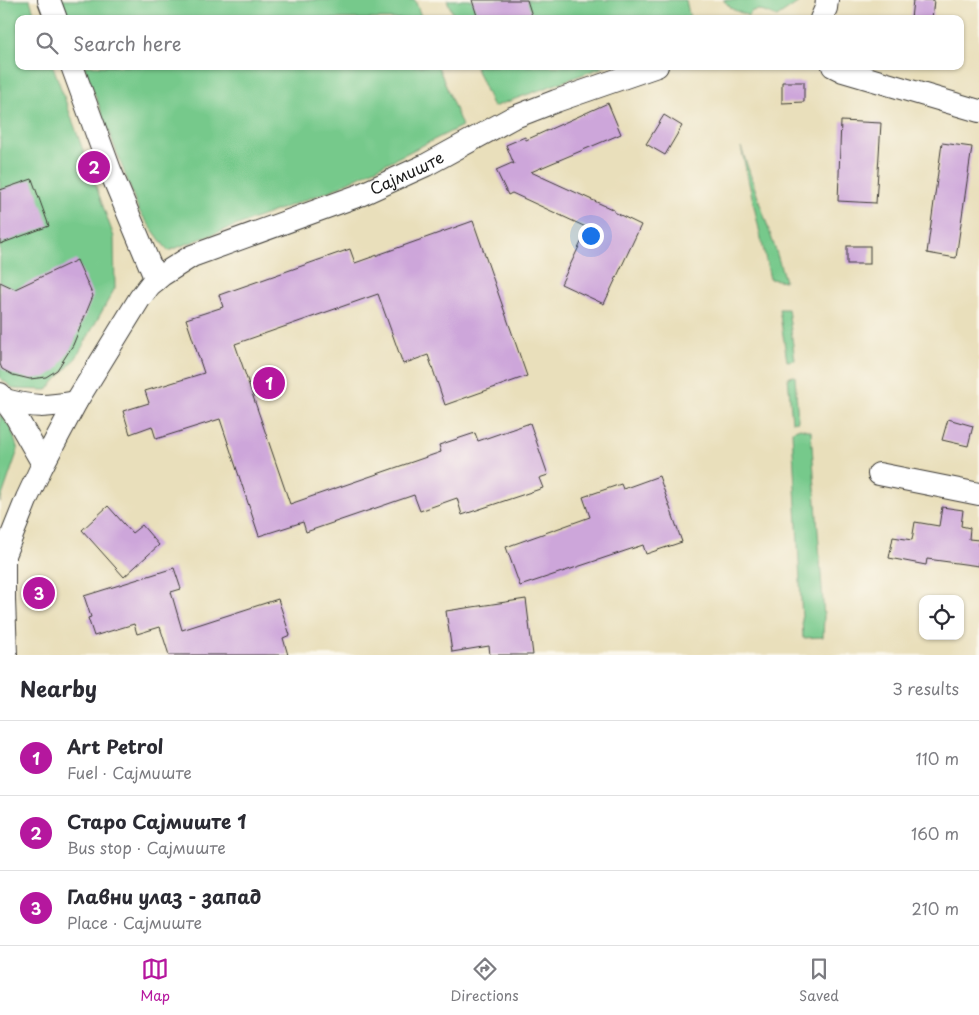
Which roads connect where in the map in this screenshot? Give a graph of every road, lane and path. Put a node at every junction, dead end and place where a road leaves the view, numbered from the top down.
1 (49, 0) edge
2 (827, 0) edge
3 (55, 15) edge
4 (823, 15) edge
5 (73, 70) edge
6 (645, 70) edge
7 (842, 70) edge
8 (979, 111) edge
9 (156, 280) junction
10 (2, 397) edge
11 (76, 402) junction
12 (42, 464) junction
13 (879, 474) dead end
14 (979, 494) edge
15 (2, 561) edge
16 (6, 655) edge

1 - 3 street
2 - 4 street
5 - 9 street
6 - 9 street, Сајмиште
7 - 8 street
9 - 11 street, Сајмиште
10 - 11 street
10 - 12 street
11 - 12 street, Сајмиште
12 - 15 street, Сајмиште
13 - 14 street
15 - 16 street, Сајмиште

